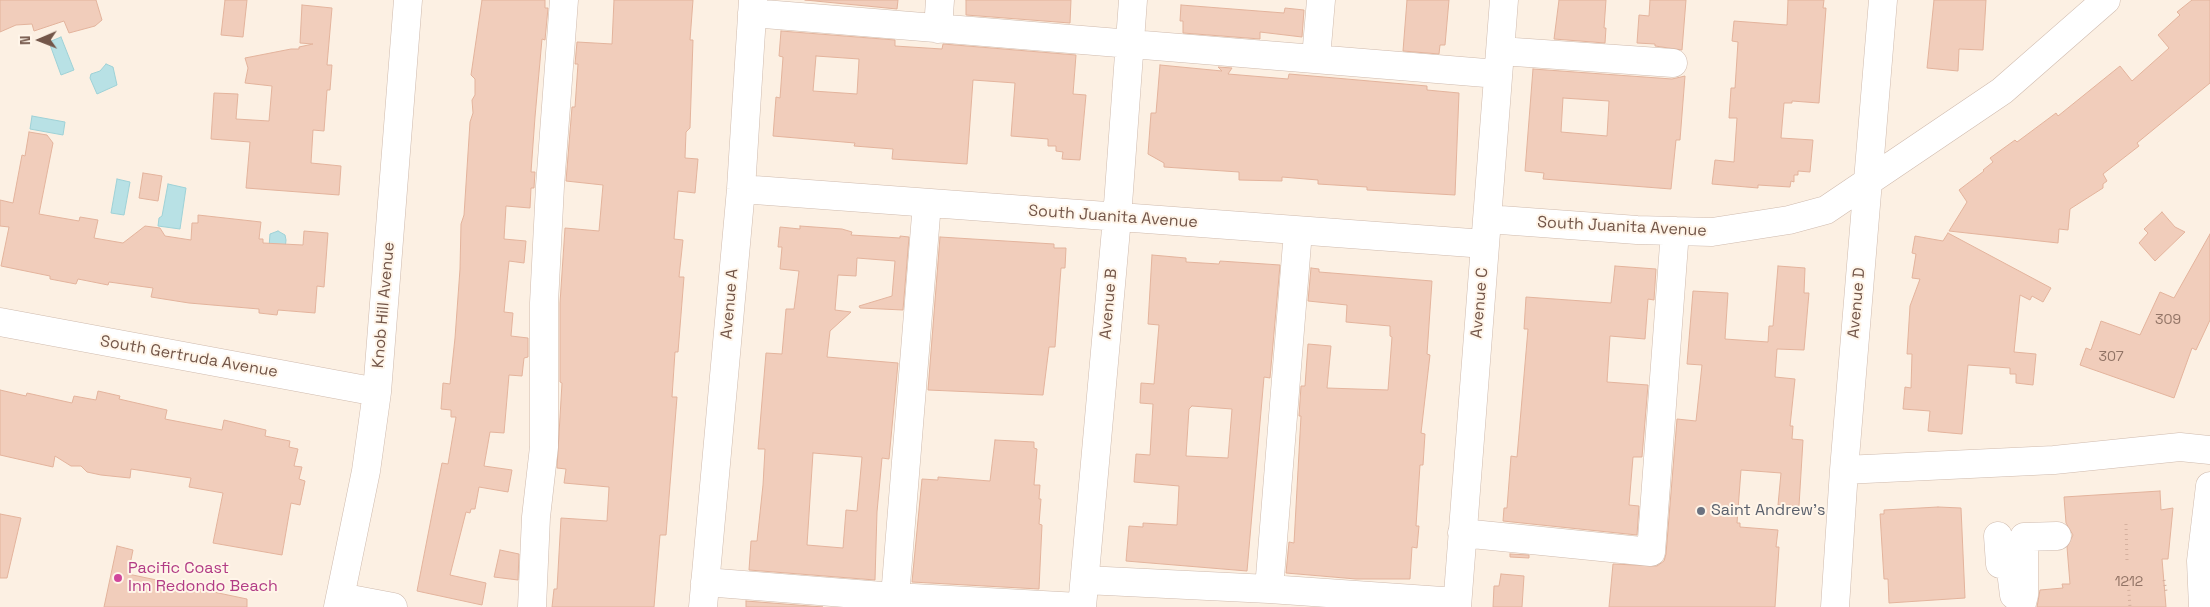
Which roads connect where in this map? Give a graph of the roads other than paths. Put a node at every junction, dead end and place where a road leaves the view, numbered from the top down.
1 (408, 0) edge
2 (564, 0) edge
3 (940, 0) edge
4 (1133, 0) edge
5 (1321, 0) edge
6 (1504, 0) edge
7 (1883, 0) edge
8 (2106, 0) edge
9 (753, 7) edge
10 (938, 29) junction
11 (1130, 44) junction
12 (1316, 58) junction
13 (1499, 62) junction
14 (1673, 62) dead end
15 (1867, 184) junction
16 (740, 189) junction
17 (927, 203) junction
18 (1117, 218) junction
19 (1298, 231) junction
20 (1675, 231) junction
21 (1486, 232) junction
22 (0, 322) edge
23 (377, 392) junction
24 (2210, 450) edge
25 (1844, 470) junction
26 (2210, 486) edge
27 (1462, 533) junction
28 (1998, 536) dead end
29 (2057, 536) dead end
30 (1084, 580) junction
31 (704, 594) edge
32 (1266, 595) edge
33 (895, 597) junction
34 (339, 602) edge
35 (1457, 605) edge
36 (2021, 606) edge
37 (393, 607) edge
38 (532, 607) edge
39 (1081, 607) edge
40 (1835, 607) edge
41 (2203, 607) edge

1 - 23 street, Knob Hill Avenue
2 - 38 street
3 - 10 street
4 - 11 street, Avenue B
5 - 12 street
6 - 13 street, Avenue C
7 - 15 street, Avenue D
8 - 15 street
9 - 10 street
9 - 16 street, Avenue A
10 - 11 street
11 - 12 street
11 - 18 street, Avenue B
12 - 13 street
13 - 14 street
13 - 21 street, Avenue C
15 - 20 street, South Juanita Avenue
15 - 25 street, Avenue D
16 - 17 street, South Juanita Avenue
16 - 31 street, Avenue A
17 - 18 street, South Juanita Avenue
17 - 33 street
18 - 19 street, South Juanita Avenue
18 - 30 street, Avenue B
19 - 21 street, South Juanita Avenue
19 - 32 street
20 - 21 street, South Juanita Avenue
20 - 27 street
21 - 27 street, Avenue C
22 - 23 street, South Gertruda Avenue
23 - 34 street, Knob Hill Avenue
24 - 25 street
25 - 40 street, Avenue D
26 - 41 street
27 - 35 street, Avenue C
28 - 36 street
29 - 36 street
30 - 32 street
30 - 39 street, Avenue B
31 - 33 street
32 - 35 street
33 - 39 street
34 - 37 street

